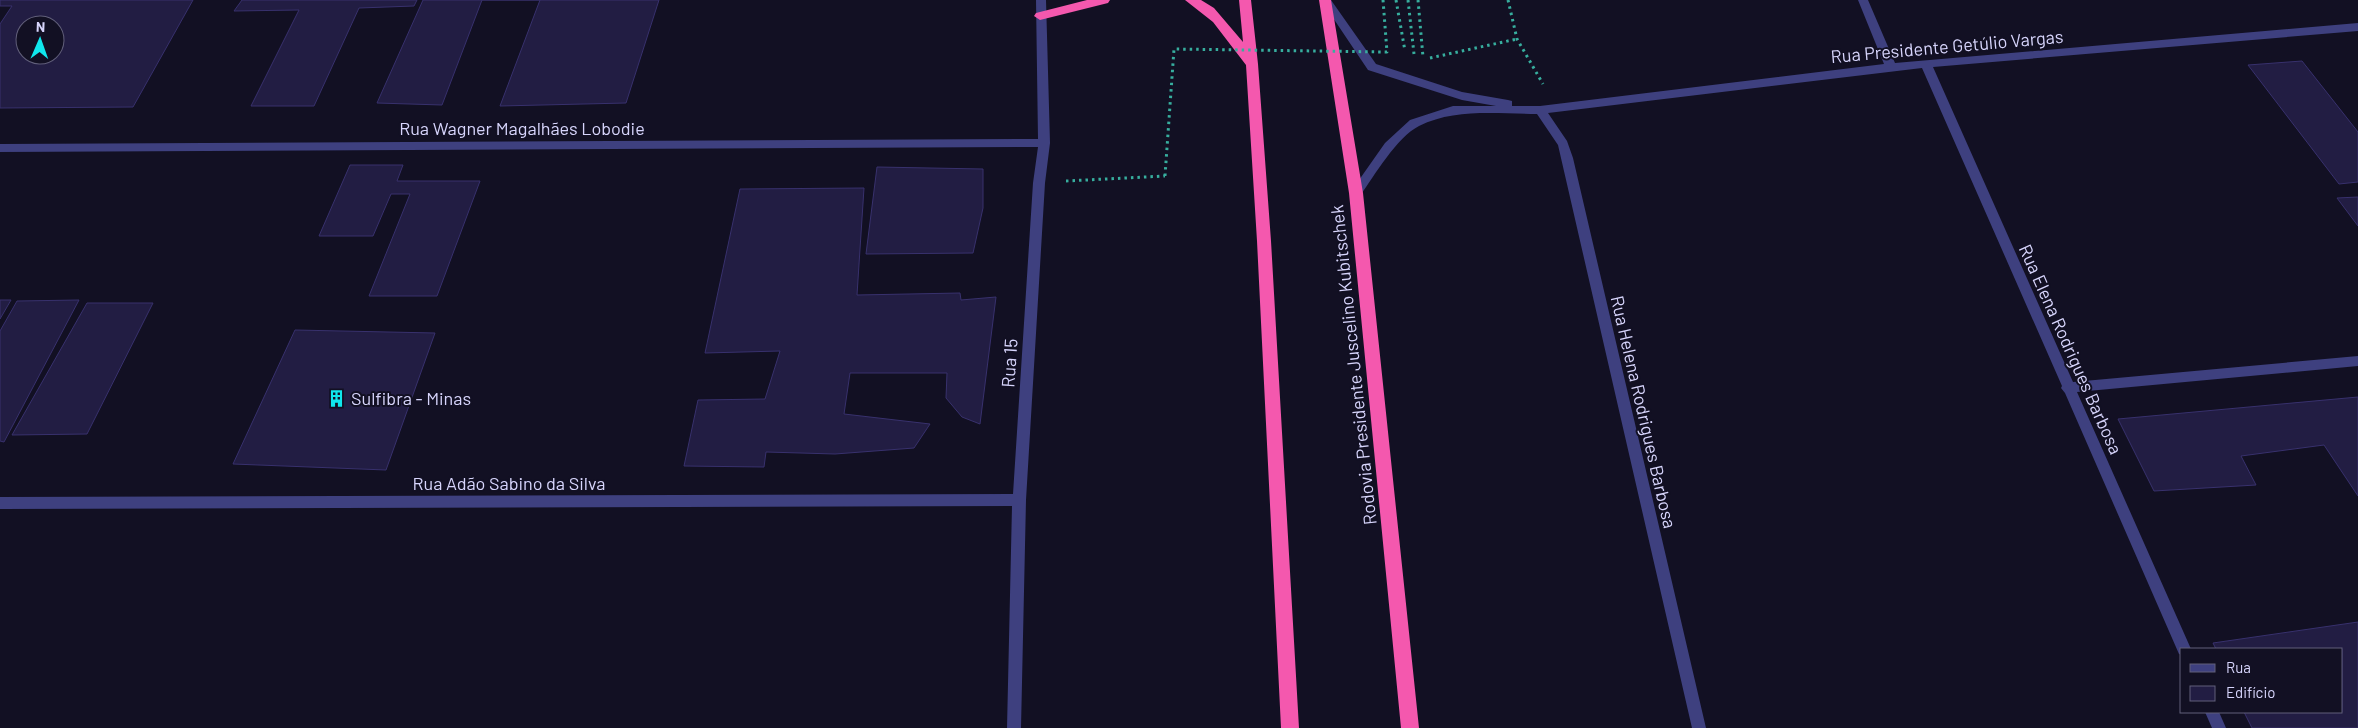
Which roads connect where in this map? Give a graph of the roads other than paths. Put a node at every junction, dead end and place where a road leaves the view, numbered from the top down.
1 (1041, 0) edge
2 (1104, 0) edge
3 (1191, 0) edge
4 (1245, 0) edge
5 (1326, 0) edge
6 (1863, 0) edge
7 (1040, 16) junction
8 (2358, 27) edge
9 (1252, 64) junction
10 (1926, 64) junction
11 (1891, 67) junction
12 (1540, 110) junction
13 (1044, 143) junction
14 (0, 148) edge
15 (1356, 193) junction
16 (2358, 361) edge
17 (2067, 388) junction
18 (1019, 500) junction
19 (0, 503) edge
20 (2184, 648) edge
21 (2212, 713) edge
22 (1014, 728) edge
23 (1290, 728) edge
24 (1410, 728) edge
25 (1699, 728) edge
26 (2219, 728) edge

1 - 7 street, Rua 15
2 - 7 highway
3 - 9 highway
4 - 9 highway
5 - 12 street, Rua Presidente Getúlio Vargas
5 - 15 highway, Rodovia Presidente Juscelino Kubitschek
6 - 11 street
7 - 13 street, Rua 15
8 - 10 street, Rua Presidente Getúlio Vargas
9 - 23 highway
10 - 11 street, Rua Presidente Getúlio Vargas
10 - 17 street, Rua Elena Rodrigues Barbosa
11 - 12 street, Rua Presidente Getúlio Vargas
12 - 15 street, Rua Presidente Getúlio Vargas
12 - 25 street, Rua Helena Rodrigues Barbosa
13 - 14 street, Rua Wagner Magalhães Lobodie
13 - 18 street, Rua 15
15 - 24 highway, Rodovia Presidente Juscelino Kubitschek
16 - 17 street
17 - 20 street, Rua Elena Rodrigues Barbosa
18 - 19 street, Rua Adão Sabino da Silva
18 - 22 street, Rua 15
21 - 26 street

